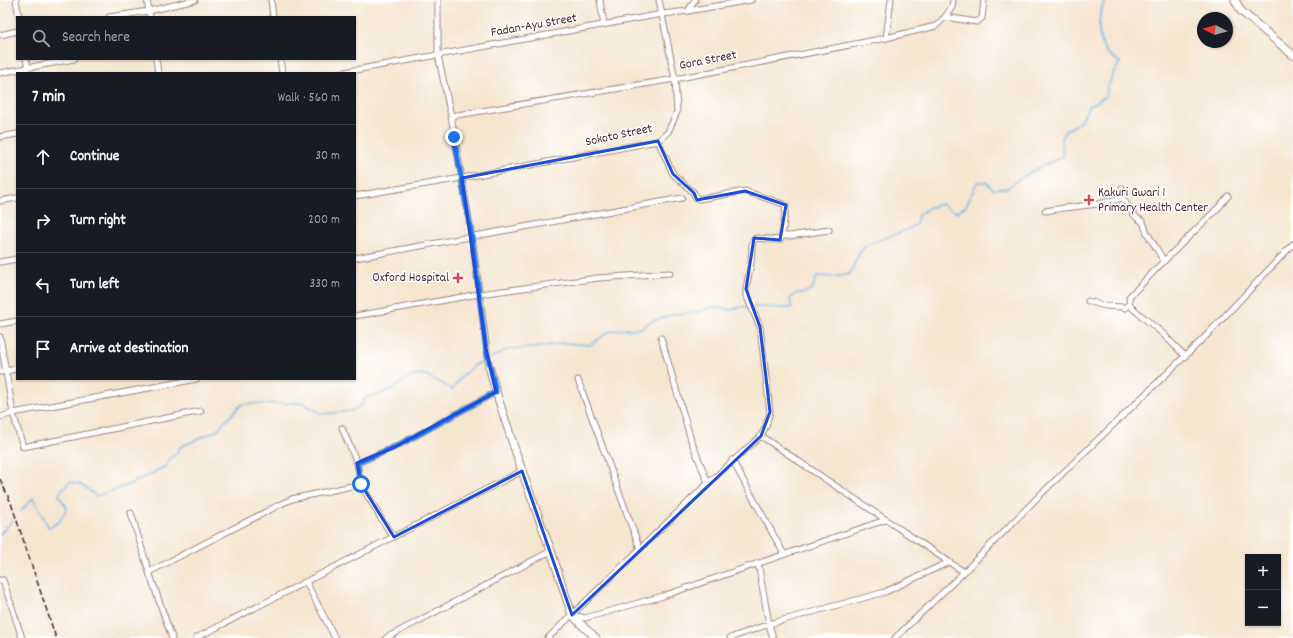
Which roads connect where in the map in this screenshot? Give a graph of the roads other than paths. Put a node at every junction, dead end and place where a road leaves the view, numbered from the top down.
1 (16, 0) edge
2 (147, 0) edge
3 (195, 0) edge
4 (271, 0) edge
5 (438, 0) edge
6 (600, 0) edge
7 (659, 0) edge
8 (695, 0) edge
9 (751, 0) edge
10 (891, 0) edge
11 (953, 0) edge
12 (984, 0) edge
13 (1235, 0) edge
14 (149, 11) junction
15 (688, 11) junction
16 (662, 14) junction
17 (20, 16) edge
18 (115, 16) edge
19 (150, 16) edge
20 (273, 16) edge
21 (945, 17) junction
22 (604, 25) junction
23 (16, 31) edge
24 (0, 35) edge
25 (886, 38) junction
26 (438, 55) junction
27 (1293, 55) edge
28 (26, 60) edge
29 (68, 60) edge
30 (156, 60) edge
31 (280, 60) edge
32 (28, 67) junction
33 (158, 72) edge
34 (282, 72) edge
35 (344, 72) edge
36 (0, 73) edge
37 (675, 79) junction
38 (451, 116) junction
39 (16, 134) edge
40 (0, 137) edge
41 (658, 141) junction
42 (462, 178) junction
43 (1122, 188) dead end
44 (356, 196) edge
45 (1228, 196) dead end
46 (16, 198) edge
47 (682, 198) dead end
48 (1124, 198) junction
49 (0, 201) edge
50 (1045, 211) dead end
51 (829, 230) dead end
52 (782, 236) junction
53 (472, 237) junction
54 (1293, 244) edge
55 (356, 258) edge
56 (16, 259) edge
57 (1164, 261) junction
58 (0, 262) edge
59 (670, 273) dead end
60 (479, 294) junction
61 (1088, 301) dead end
62 (1129, 304) junction
63 (356, 316) edge
64 (16, 321) edge
65 (0, 324) edge
66 (0, 337) edge
67 (661, 338) dead end
68 (1185, 356) junction
69 (489, 366) joint
70 (16, 369) edge
71 (7, 371) junction
72 (0, 372) edge
73 (192, 380) edge
74 (578, 380) dead end
75 (496, 392) junction
76 (201, 411) dead end
77 (13, 413) junction
78 (0, 417) edge
79 (342, 428) dead end
80 (761, 436) junction
81 (732, 460) junction
82 (357, 463) junction
83 (522, 471) junction
84 (708, 483) junction
85 (361, 484) junction
86 (130, 513) dead end
87 (884, 520) junction
88 (394, 537) junction
89 (640, 549) junction
90 (552, 551) junction
91 (784, 554) junction
92 (949, 562) junction
93 (758, 563) junction
94 (149, 572) junction
95 (964, 572) junction
96 (0, 580) edge
97 (306, 582) junction
98 (572, 615) junction
99 (769, 624) junction
100 (22, 638) edge
101 (172, 638) edge
102 (196, 638) edge
103 (335, 638) edge
104 (386, 638) edge
105 (548, 638) edge
106 (596, 638) edge
107 (730, 638) edge
108 (773, 638) edge
109 (895, 638) edge

1 - 17 street
2 - 14 street
3 - 14 street
4 - 20 street
5 - 26 street
6 - 22 street
7 - 16 street, Sokoto Street
8 - 15 street
9 - 15 street, Fadan-Ayu Street
10 - 25 street
11 - 21 street
12 - 21 street
13 - 27 main road
14 - 18 street
14 - 19 street
15 - 16 street, Fadan-Ayu Street
16 - 22 street, Fadan-Ayu Street
16 - 37 street, Sokoto Street
21 - 25 street, Gora Street
22 - 26 street, Fadan-Ayu Street
23 - 24 street
25 - 37 street, Gora Street
26 - 35 street, Fadan-Ayu Street
26 - 38 street
28 - 32 street
29 - 32 street
30 - 33 street
31 - 34 street
32 - 36 street
37 - 38 street, Gora Street
37 - 41 street, Sokoto Street
38 - 42 street
39 - 40 street
41 - 42 street, Sokoto Street
41 - 52 street
42 - 44 street, Sokoto Street
42 - 53 street
43 - 48 street
45 - 57 street
46 - 49 street
47 - 53 street
48 - 50 street
48 - 57 street
51 - 52 street
52 - 80 street
53 - 55 street
53 - 60 street
54 - 68 street
56 - 58 street
57 - 62 street
59 - 60 street
60 - 63 street
60 - 69 street
61 - 62 street
62 - 68 street
64 - 65 street
66 - 71 street
67 - 84 street
68 - 95 street
69 - 75 main road
70 - 71 street
71 - 72 street
71 - 77 street
73 - 77 street
74 - 89 street
75 - 82 street
75 - 83 main road
76 - 77 street
77 - 78 street
79 - 82 street
80 - 81 street
80 - 87 street
81 - 84 street
81 - 91 street
82 - 85 street
83 - 88 street
83 - 90 main road
84 - 89 street
85 - 88 street
85 - 94 street
86 - 94 street
87 - 91 street
87 - 92 street
88 - 97 street
89 - 98 street
90 - 98 main road
90 - 104 street
91 - 93 street
92 - 95 street
92 - 99 street
93 - 98 street
93 - 99 street
94 - 101 street
95 - 109 street
96 - 100 street
97 - 102 street
97 - 103 street
98 - 105 street
98 - 106 main road
99 - 107 street
99 - 108 street

